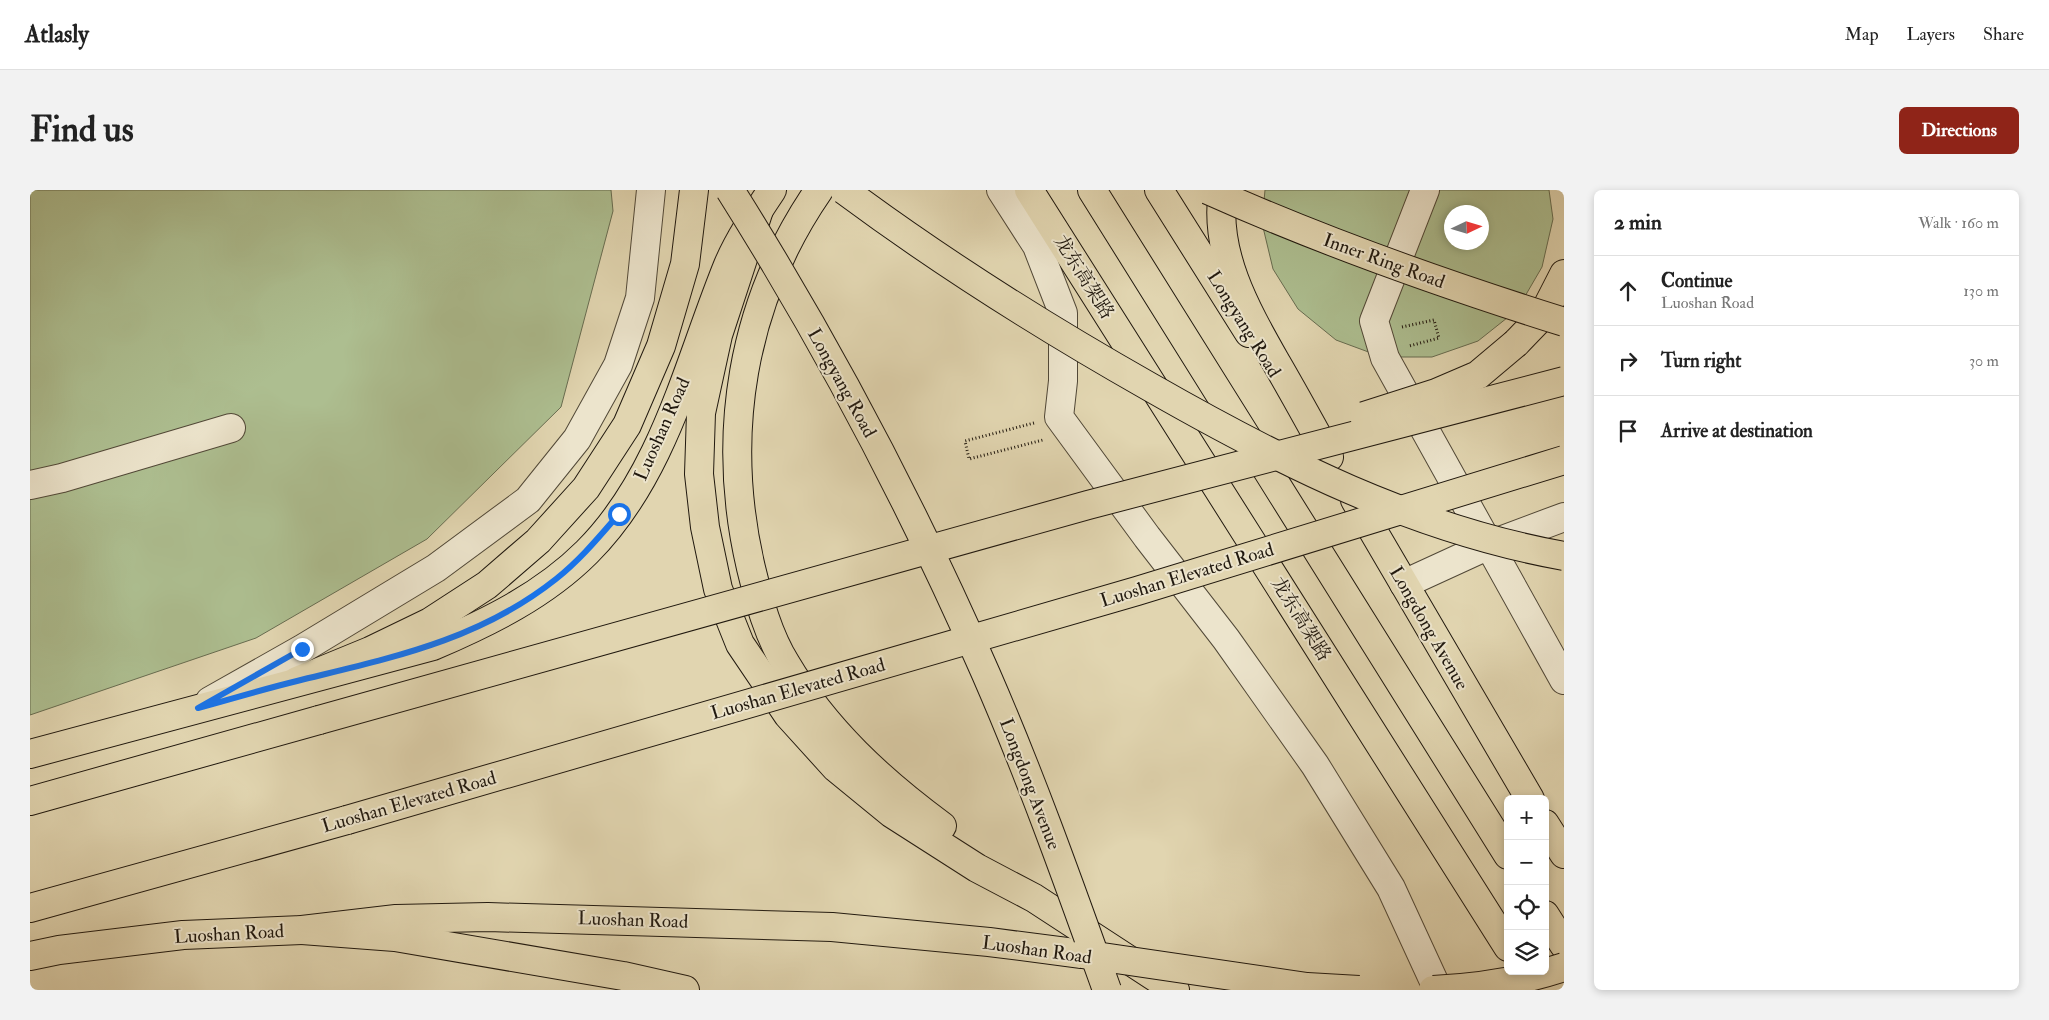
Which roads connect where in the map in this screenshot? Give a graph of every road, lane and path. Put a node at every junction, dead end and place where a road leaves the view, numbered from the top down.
1 (651, 190) edge
2 (694, 190) edge
3 (730, 190) edge
4 (819, 190) edge
5 (844, 190) edge
6 (1000, 190) edge
7 (1029, 190) edge
8 (1092, 190) edge
9 (1159, 190) edge
10 (1208, 190) edge
11 (1224, 190) edge
12 (1425, 190) edge
13 (765, 200) edge
14 (734, 265) junction
15 (1564, 274) edge
16 (1564, 322) edge
17 (1378, 333) junction
18 (1405, 347) dead end
19 (1564, 381) edge
20 (231, 428) dead end
21 (1054, 428) junction
22 (1329, 457) junction
23 (1564, 460) edge
24 (30, 485) edge
25 (1088, 506) junction
26 (1564, 517) edge
27 (1488, 545) junction
28 (1564, 556) edge
29 (945, 581) joint
30 (1404, 584) junction
31 (1564, 680) edge
32 (296, 681) junction
33 (198, 708) junction
34 (30, 754) edge
35 (1528, 795) edge
36 (30, 801) edge
37 (1549, 830) edge
38 (1504, 850) edge
39 (1564, 854) edge
40 (1034, 898) junction
41 (30, 908) edge
42 (1549, 921) edge
43 (302, 930) junction
44 (1504, 941) edge
45 (1564, 945) edge
46 (1082, 954) junction
47 (30, 956) edge
48 (1564, 967) edge
49 (1526, 975) edge
50 (685, 990) edge
51 (1107, 990) edge
52 (1175, 990) edge
53 (1233, 990) edge
54 (1359, 990) edge
55 (1433, 990) edge
56 (1438, 990) edge
57 (1535, 990) edge

1 - 33 lane
2 - 32 main road
3 - 29 main road, Longyang Road, bridge
4 - 40 main road
5 - 28 main road, bridge
6 - 21 lane
7 - 44 main road, 龙东高架路
8 - 38 main road
9 - 22 main road, Longyang Road
10 - 16 main road, Inner Ring Road, bridge
11 - 22 main road
12 - 17 lane
13 - 14 main road
14 - 32 main road, Luoshan Road
14 - 40 main road
15 - 25 main road, bridge
17 - 18 path
17 - 27 lane
19 - 25 main road, bridge
20 - 24 lane
21 - 21 path
21 - 56 lane
22 - 30 main road, Longdong Avenue
23 - 41 main road, Luoshan Elevated Road, bridge
25 - 36 main road, bridge
26 - 27 lane
27 - 30 lane
27 - 31 lane
29 - 51 main road, Longdong Avenue, bridge
30 - 35 main road, Longdong Avenue
32 - 33 main road, Luoshan Road
33 - 34 main road, Luoshan Road
37 - 39 main road
40 - 52 main road
42 - 45 main road
43 - 46 main road, Luoshan Road
43 - 47 main road, Luoshan Road
43 - 50 main road
46 - 53 main road, Luoshan Road, bridge
46 - 54 main road, bridge
48 - 55 main road, bridge
49 - 57 main road

